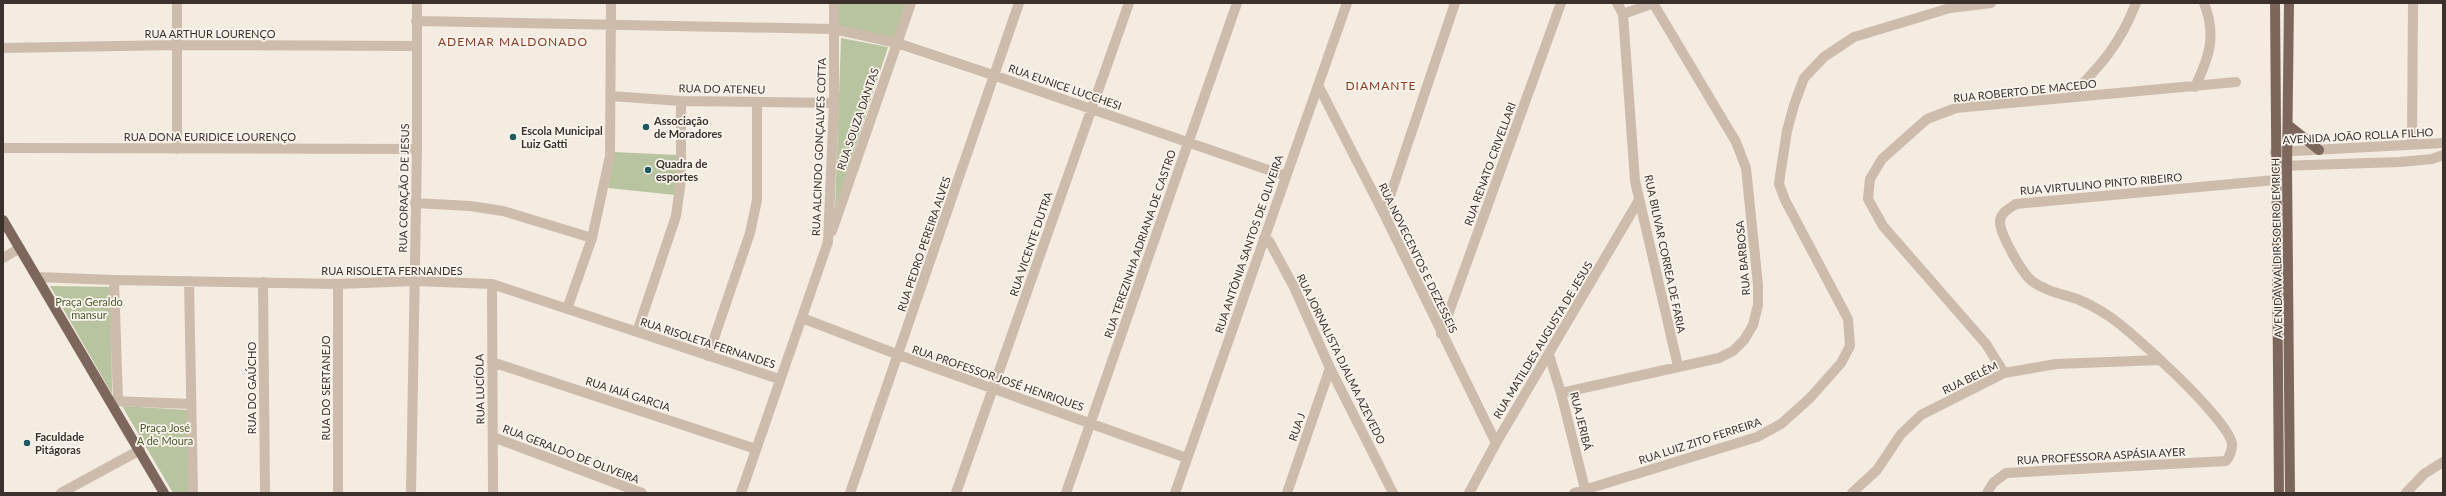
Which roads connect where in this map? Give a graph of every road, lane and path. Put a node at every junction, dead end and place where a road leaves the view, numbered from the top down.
1 (177, 3) edge
2 (417, 3) edge
3 (611, 3) edge
4 (834, 3) edge
5 (911, 3) edge
6 (1019, 3) edge
7 (1129, 3) edge
8 (1237, 3) edge
9 (1347, 3) edge
10 (1456, 3) edge
11 (1561, 3) edge
12 (1617, 3) edge
13 (1654, 3) edge
14 (1991, 3) edge
15 (2136, 3) edge
16 (2204, 3) edge
17 (2275, 3) edge
18 (2289, 3) edge
19 (2413, 3) edge
20 (1623, 14) junction
21 (416, 20) junction
22 (610, 24) junction
23 (834, 29) junction
24 (897, 44) junction
25 (178, 45) junction
26 (417, 46) junction
27 (3, 48) edge
28 (993, 75) junction
29 (2236, 82) dead end
30 (1318, 85) junction
31 (2195, 87) junction
32 (610, 96) junction
33 (2070, 97) junction
34 (682, 101) junction
35 (757, 102) junction
36 (834, 103) junction
37 (1092, 108) junction
38 (2288, 125) junction
39 (1189, 142) junction
40 (2443, 143) edge
41 (2412, 144) junction
42 (3, 148) edge
43 (177, 149) junction
44 (417, 149) junction
45 (2319, 150) junction
46 (2275, 152) junction
47 (2287, 152) junction
48 (2443, 155) edge
49 (2275, 166) junction
50 (2287, 166) junction
51 (1286, 176) junction
52 (2275, 180) junction
53 (1639, 200) junction
54 (416, 203) junction
55 (1384, 214) junction
56 (3, 220) edge
57 (592, 238) junction
58 (1264, 238) junction
59 (828, 242) junction
60 (20, 248) junction
61 (3, 258) edge
62 (37, 277) junction
63 (114, 280) junction
64 (189, 281) junction
65 (415, 281) junction
66 (263, 282) junction
67 (338, 284) junction
68 (492, 284) junction
69 (567, 309) junction
70 (802, 318) junction
71 (637, 332) junction
72 (1441, 334) junction
73 (1549, 355) junction
74 (708, 356) junction
75 (899, 356) junction
76 (2160, 360) junction
77 (492, 362) junction
78 (1678, 366) junction
79 (1330, 368) junction
80 (2004, 373) junction
81 (779, 379) junction
82 (994, 389) junction
83 (1561, 393) junction
84 (115, 401) junction
85 (191, 404) junction
86 (1091, 423) junction
87 (493, 437) junction
88 (1496, 443) junction
89 (756, 449) junction
90 (140, 450) junction
91 (1187, 458) junction
92 (2226, 461) joint
93 (2443, 462) edge
94 (1586, 492) edge
95 (61, 493) edge
96 (164, 493) edge
97 (193, 493) edge
98 (265, 493) edge
99 (338, 493) edge
100 (411, 493) edge
101 (492, 493) edge
102 (642, 493) edge
103 (741, 493) edge
104 (850, 493) edge
105 (956, 493) edge
106 (1066, 493) edge
107 (1175, 493) edge
108 (1287, 493) edge
109 (1393, 493) edge
110 (1469, 493) edge
111 (1574, 493) edge
112 (1852, 493) edge
113 (1987, 493) edge
114 (2279, 493) edge
115 (2290, 493) edge
116 (2406, 493) edge

1 - 25 street
2 - 21 street, RUA CORAÇÃO DE JESUS
3 - 22 street
4 - 23 street, RUA ALCINDO GONÇALVES COTTA
5 - 24 street, RUA SOUZA DANTAS
6 - 28 street, RUA PEDRO PEREIRA ALVES
7 - 37 street, RUA VICENTE DUTRA
8 - 39 street, RUA TEREZINHA ADRIANA DE CASTRO
9 - 30 street, RUA ANTÔNIA SANTOS DE OLIVEIRA
10 - 55 street
11 - 72 street, RUA RENATO CRIVELLARI
12 - 20 street, RUA BILIVAR CORREA DE FARIA
13 - 20 street
13 - 78 street, RUA BARBOSA
14 - 94 street, RUA LUIZ ZITO FERREIRA
15 - 33 street
16 - 31 street
17 - 46 main road, AVENIDA WALDIR SOEIRO EMRICH
18 - 38 main road, AVENIDA WALDIR SOEIRO EMRICH
19 - 41 street
20 - 53 street, RUA BILIVAR CORREA DE FARIA
21 - 22 street, RUA EUNICE LUCCHESI
21 - 26 street, RUA CORAÇÃO DE JESUS
22 - 23 street, RUA EUNICE LUCCHESI
22 - 32 street
23 - 24 street, RUA EUNICE LUCCHESI
23 - 36 street, RUA ALCINDO GONÇALVES COTTA
24 - 28 street, RUA EUNICE LUCCHESI
24 - 59 street, RUA SOUZA DANTAS
25 - 26 street, RUA ARTHUR LOURENÇO
25 - 27 street, RUA ARTHUR LOURENÇO
25 - 43 street
26 - 44 street, RUA CORAÇÃO DE JESUS
28 - 37 street, RUA EUNICE LUCCHESI
28 - 75 street, RUA PEDRO PEREIRA ALVES
29 - 31 street, RUA ROBERTO DE MACEDO
30 - 51 street, RUA ANTÔNIA SANTOS DE OLIVEIRA
30 - 55 street, RUA NOVECENTOS E DEZESSEIS
31 - 33 street, RUA ROBERTO DE MACEDO
32 - 34 street, RUA DO ATENEU
32 - 57 street
33 - 80 street, RUA ROBERTO DE MACEDO
34 - 35 street, RUA DO ATENEU
34 - 71 street
35 - 36 street, RUA DO ATENEU
35 - 74 street
36 - 59 street, RUA ALCINDO GONÇALVES COTTA
37 - 39 street, RUA EUNICE LUCCHESI
37 - 82 street, RUA VICENTE DUTRA
38 - 45 main road
38 - 47 main road, AVENIDA WALDIR SOEIRO EMRICH
39 - 51 street, RUA EUNICE LUCCHESI
39 - 86 street, RUA TEREZINHA ADRIANA DE CASTRO
40 - 41 street, AVENIDA JOÃO ROLLA FILHO
41 - 45 street, AVENIDA JOÃO ROLLA FILHO
42 - 43 street, RUA DONA EURIDICE LOURENÇO
43 - 44 street, RUA DONA EURIDICE LOURENÇO
44 - 54 street, RUA CORAÇÃO DE JESUS
45 - 47 street, AVENIDA JOÃO ROLLA FILHO
46 - 47 street, AVENIDA JOÃO ROLLA FILHO
46 - 49 main road, AVENIDA WALDIR SOEIRO EMRICH
47 - 50 main road, AVENIDA WALDIR SOEIRO EMRICH
48 - 50 street
49 - 50 street
49 - 52 main road, AVENIDA WALDIR SOEIRO EMRICH
50 - 115 main road, AVENIDA WALDIR SOEIRO EMRICH
51 - 58 street, RUA ANTÔNIA SANTOS DE OLIVEIRA
52 - 76 street, RUA VIRTULINO PINTO RIBEIRO
52 - 114 main road, AVENIDA WALDIR SOEIRO EMRICH
53 - 73 street, RUA MATILDES AUGUSTA DE JESUS
53 - 78 street, RUA BILIVAR CORREA DE FARIA
54 - 57 street
54 - 65 street, RUA CORAÇÃO DE JESUS
55 - 72 street, RUA NOVECENTOS E DEZESSEIS
56 - 60 main road
57 - 69 street
58 - 79 street, RUA JORNALISTA DJALMA AZEVEDO
58 - 91 street, RUA ANTÔNIA SANTOS DE OLIVEIRA
59 - 70 street, RUA ALCINDO GONÇALVES COTTA
60 - 61 street
60 - 62 main road
62 - 63 street, RUA RISOLETA FERNANDES
62 - 84 main road
63 - 64 street, RUA RISOLETA FERNANDES
63 - 84 street
64 - 66 street, RUA RISOLETA FERNANDES
64 - 85 street
65 - 67 street, RUA RISOLETA FERNANDES
65 - 68 street, RUA RISOLETA FERNANDES
65 - 100 street, RUA CORAÇÃO DE JESUS
66 - 67 street, RUA RISOLETA FERNANDES
66 - 98 street, RUA DO GAÚCHO
67 - 99 street, RUA DO SERTANEJO
68 - 69 street, RUA RISOLETA FERNANDES
68 - 77 street, RUA LUCÍOLA
69 - 71 street, RUA RISOLETA FERNANDES
70 - 75 street, RUA PROFESSOR JOSÉ HENRIQUES
70 - 81 street, RUA ALCINDO GONÇALVES COTTA
71 - 74 street, RUA RISOLETA FERNANDES
72 - 88 street, RUA NOVECENTOS E DEZESSEIS
73 - 83 street, RUA JERIBÁ
73 - 88 street, RUA MATILDES AUGUSTA DE JESUS
74 - 81 street, RUA RISOLETA FERNANDES
75 - 82 street, RUA PROFESSOR JOSÉ HENRIQUES
75 - 104 street, RUA PEDRO PEREIRA ALVES
76 - 80 street, RUA BELÉM
76 - 92 street, RUA VIRTULINO PINTO RIBEIRO
77 - 87 street, RUA LUCÍOLA
77 - 89 street, RUA IAIÁ GARCIA
78 - 83 street, RUA BARBOSA
79 - 108 street, RUA J
79 - 109 street, RUA JORNALISTA DJALMA AZEVEDO
80 - 112 street, RUA BELÉM
81 - 89 street, RUA ALCINDO GONÇALVES COTTA
82 - 86 street, RUA PROFESSOR JOSÉ HENRIQUES
82 - 105 street, RUA VICENTE DUTRA
83 - 94 street, RUA JERIBÁ
84 - 85 street
84 - 90 main road
85 - 97 street
86 - 91 street, RUA PROFESSOR JOSÉ HENRIQUES
86 - 106 street, RUA TEREZINHA ADRIANA DE CASTRO
87 - 101 street, RUA LUCÍOLA
87 - 102 street, RUA GERALDO DE OLIVEIRA
88 - 110 street, RUA MATILDES AUGUSTA DE JESUS
89 - 103 street, RUA ALCINDO GONÇALVES COTTA
90 - 95 street
90 - 96 main road
91 - 107 street, RUA ANTÔNIA SANTOS DE OLIVEIRA
92 - 113 street, RUA PROFESSORA ASPÁSIA AYER
93 - 116 street
94 - 111 street, RUA LUIZ ZITO FERREIRA

